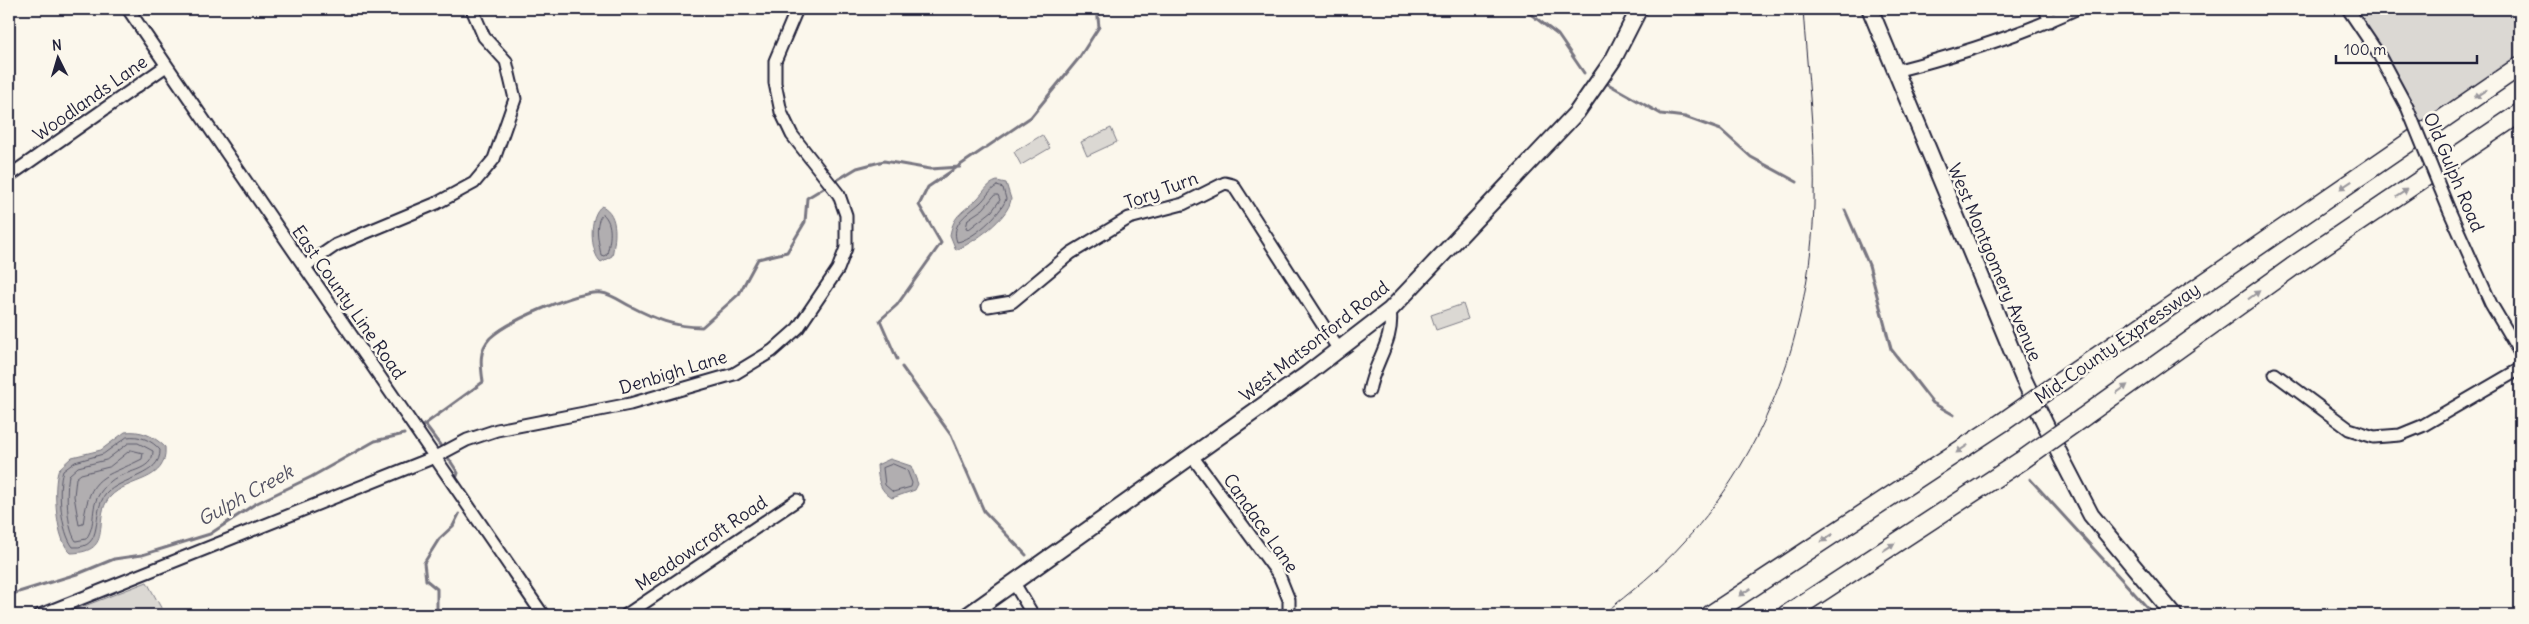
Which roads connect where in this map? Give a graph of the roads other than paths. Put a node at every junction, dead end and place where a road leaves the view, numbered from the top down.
1 (128, 9) edge
2 (472, 9) edge
3 (797, 9) edge
4 (1639, 9) edge
5 (1870, 9) edge
6 (2045, 9) edge
7 (2076, 9) edge
8 (2348, 9) edge
9 (2050, 21) junction
10 (166, 66) junction
11 (2520, 66) edge
12 (1895, 71) junction
13 (2520, 113) edge
14 (9, 176) edge
15 (304, 267) junction
16 (988, 306) dead end
17 (1390, 310) junction
18 (1339, 350) junction
19 (2520, 353) edge
20 (2520, 369) edge
21 (2275, 374) dead end
22 (1369, 391) dead end
23 (1192, 456) junction
24 (435, 458) junction
25 (797, 500) dead end
26 (1014, 583) junction
27 (40, 615) edge
28 (543, 615) edge
29 (626, 615) edge
30 (968, 615) edge
31 (1033, 615) edge
32 (1289, 615) edge
33 (1710, 615) edge
34 (1786, 615) edge
35 (2174, 615) edge

1 - 10 street, East County Line Road
2 - 15 street
3 - 24 street, Denbigh Lane
4 - 17 main road, West Matsonford Road
5 - 12 main road, West Montgomery Avenue
6 - 9 street
7 - 9 street
8 - 19 street, Old Gulph Road, bridge
9 - 12 street
10 - 14 street, Woodlands Lane
10 - 15 street, East County Line Road
11 -> 33 highway, Mid-County Expressway, bridge
12 - 35 main road, West Montgomery Avenue
34 -> 13 highway, bridge
15 - 24 street, East County Line Road
16 - 18 street, Tory Turn
17 - 18 main road, West Matsonford Road
17 - 22 street
18 - 23 main road, West Matsonford Road
20 - 21 street
23 - 26 main road, West Matsonford Road
23 - 32 street, Candace Lane
24 - 27 street, Denbigh Lane
24 - 28 street, East County Line Road
25 - 29 street, Meadowcroft Road
26 - 30 main road, West Matsonford Road
26 - 31 street

